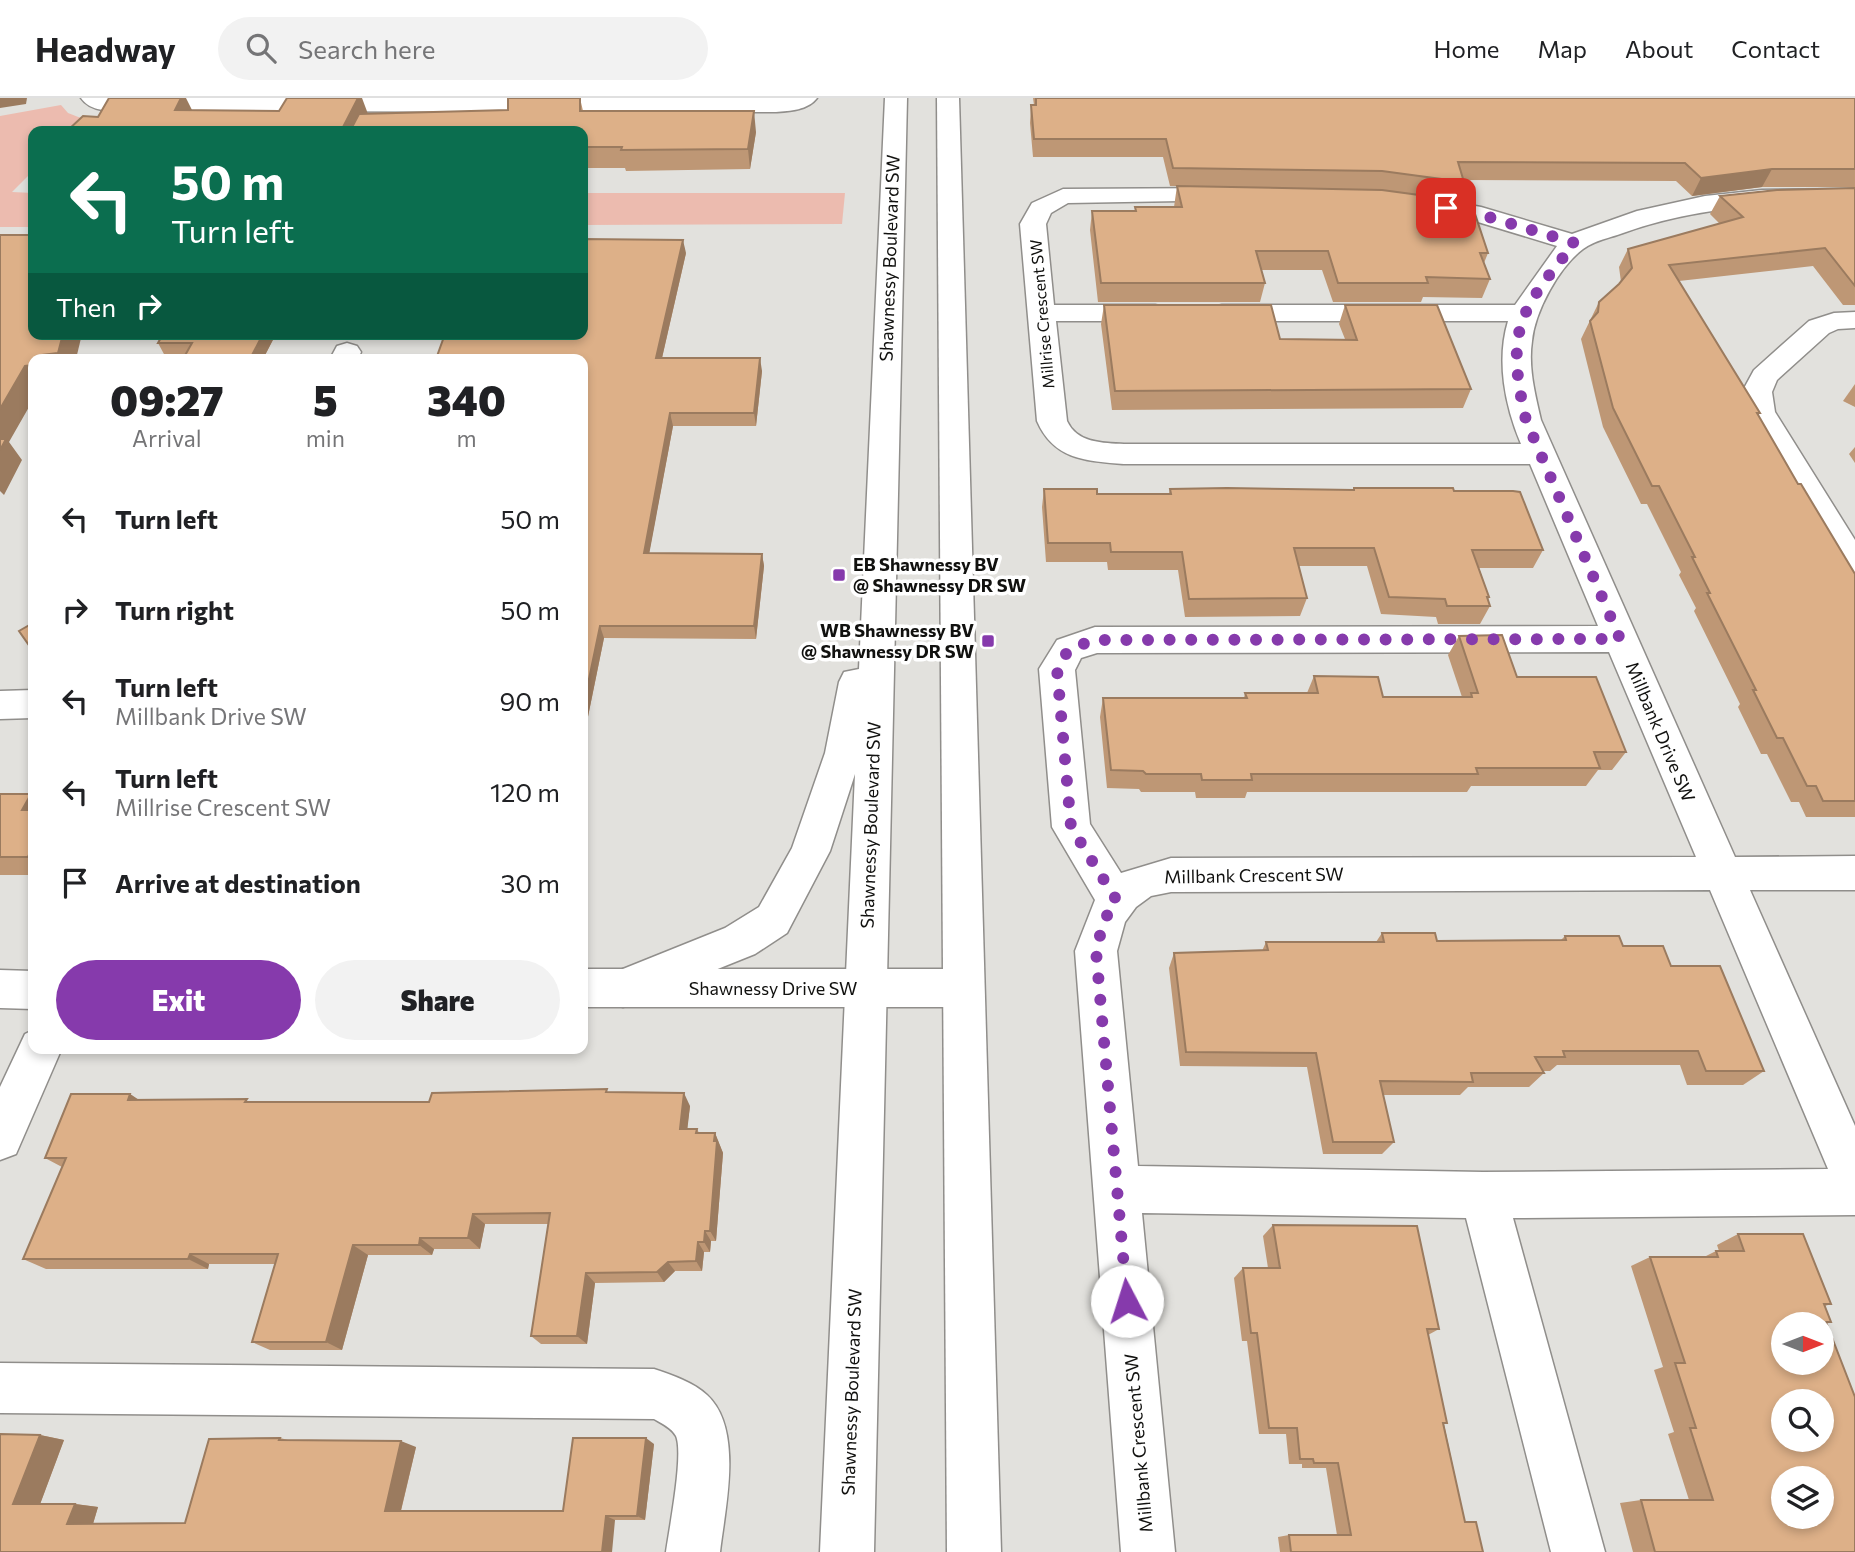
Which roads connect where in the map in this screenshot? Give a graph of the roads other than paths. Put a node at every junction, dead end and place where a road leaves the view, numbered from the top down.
1 (92, 98) edge
2 (806, 98) edge
3 (896, 98) edge
4 (948, 98) edge
5 (270, 101) edge
6 (440, 101) edge
7 (635, 101) edge
8 (1251, 195) edge
9 (1855, 196) edge
10 (1398, 201) edge
11 (1575, 243) junction
12 (1042, 313) junction
13 (1524, 313) junction
14 (1855, 320) edge
15 (1540, 454) junction
16 (880, 566) junction
17 (1855, 567) edge
18 (1620, 639) junction
19 (28, 704) edge
20 (0, 705) edge
21 (1720, 872) junction
22 (1855, 873) edge
23 (1117, 901) junction
24 (603, 988) edge
25 (963, 988) junction
26 (0, 989) edge
27 (866, 989) junction
28 (28, 990) edge
29 (37, 1054) edge
30 (0, 1138) edge
31 (1855, 1179) edge
32 (1117, 1189) junction
33 (1855, 1192) edge
34 (1483, 1195) junction
35 (0, 1388) edge
36 (693, 1552) edge
37 (847, 1552) edge
38 (974, 1552) edge
39 (1149, 1552) edge
40 (1578, 1552) edge

1 - 5 street
2 - 7 street
3 - 16 street, Shawnessy Boulevard SW
4 - 25 street
5 - 6 street
6 - 7 street
8 - 12 street, Millrise Crescent SW
9 - 11 street, Millbank Drive SW
10 - 11 street
11 - 13 street, Millbank Drive SW
12 - 13 street
12 - 15 street, Millrise Crescent SW
13 - 15 street, Millbank Drive SW
14 - 17 street
15 - 18 street, Millbank Drive SW
16 - 24 street
16 - 27 street, Shawnessy Boulevard SW
18 - 21 street, Millbank Drive SW
18 - 23 street
19 - 20 street
21 - 22 street, Millbank Crescent SW
21 - 23 street, Millbank Crescent SW
21 - 31 street, Millbank Drive SW
23 - 32 street, Millbank Crescent SW
24 - 27 street, Shawnessy Drive SW
25 - 27 street, Shawnessy Drive SW
25 - 38 street
26 - 28 street
27 - 37 street, Shawnessy Boulevard SW
29 - 30 street
32 - 34 street
32 - 39 street, Millbank Crescent SW
33 - 34 street
34 - 40 street
35 - 36 street

